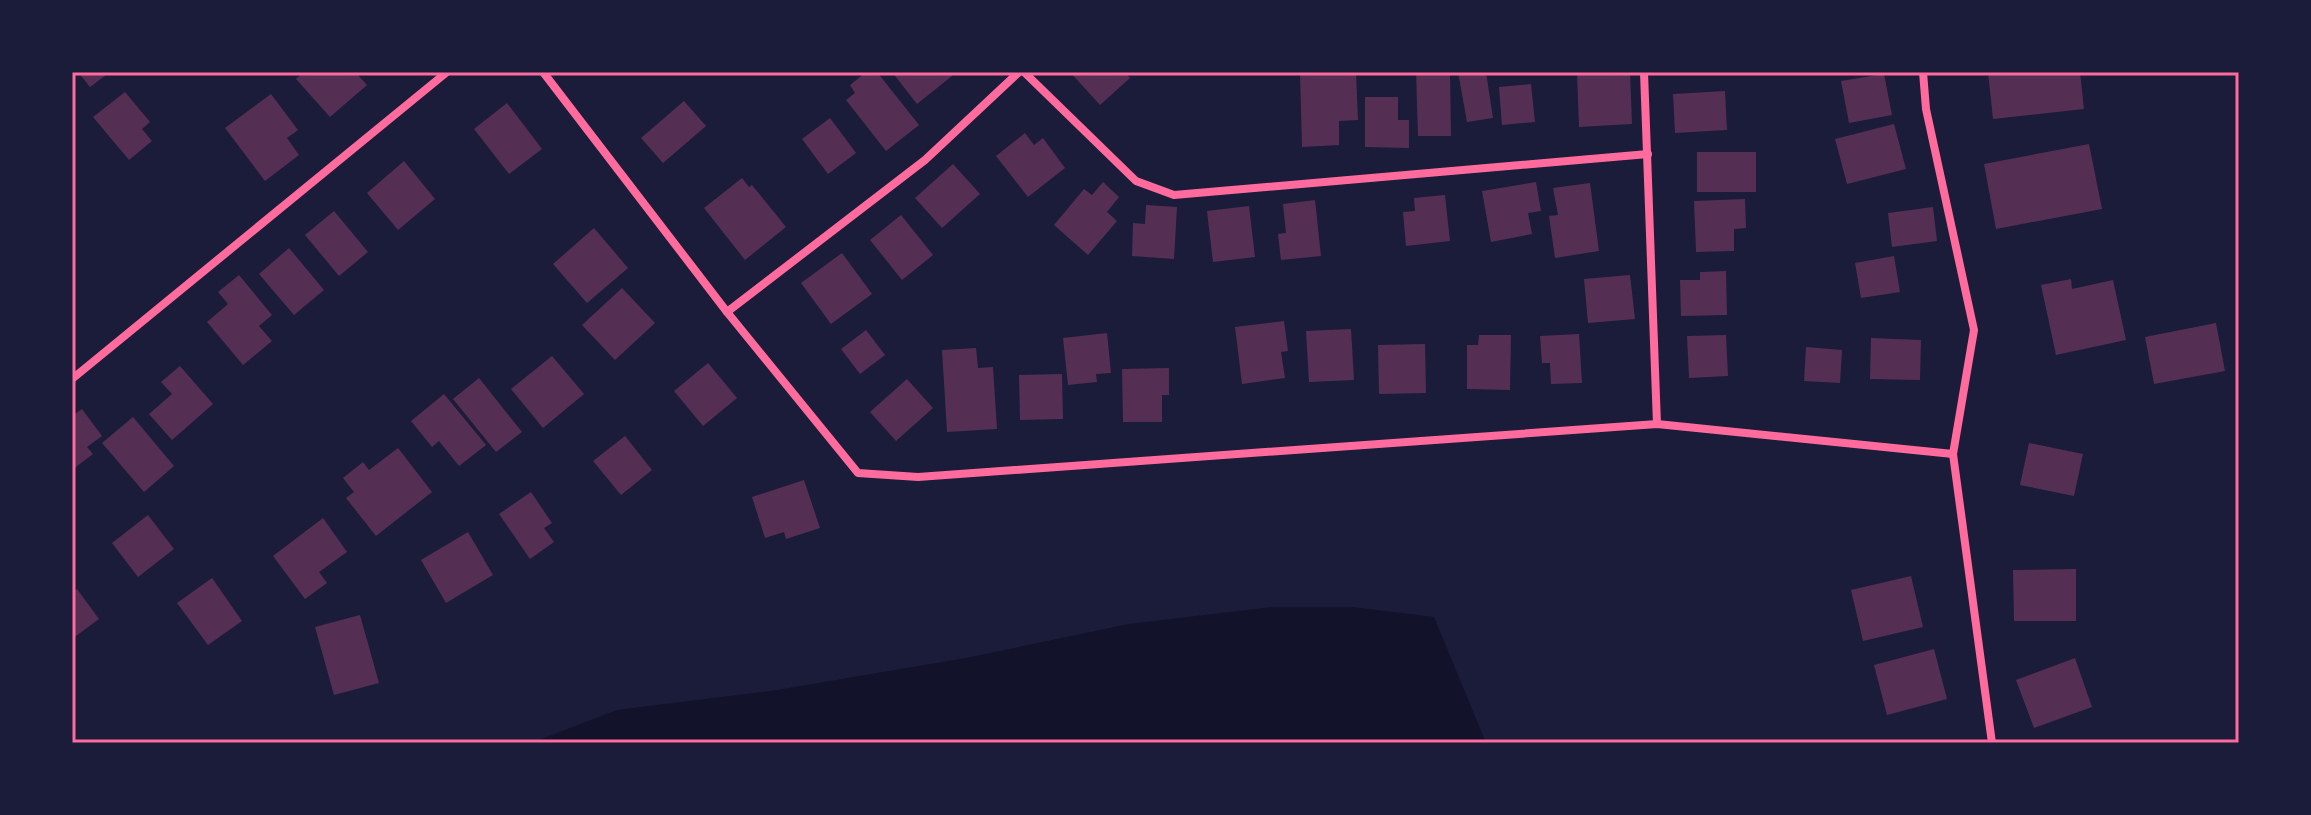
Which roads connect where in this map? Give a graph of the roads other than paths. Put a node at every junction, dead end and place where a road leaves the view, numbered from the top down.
1 (447, 72) edge
2 (543, 72) edge
3 (1022, 72) edge
4 (1644, 72) edge
5 (1923, 72) edge
6 (1648, 154) junction
7 (727, 312) junction
8 (72, 379) edge
9 (1657, 424) junction
10 (1953, 454) junction
11 (1992, 743) edge

1 - 8 street
2 - 7 street
3 - 6 street
3 - 7 street
4 - 6 street
5 - 10 street
6 - 9 street
7 - 9 street
9 - 10 street
10 - 11 street

